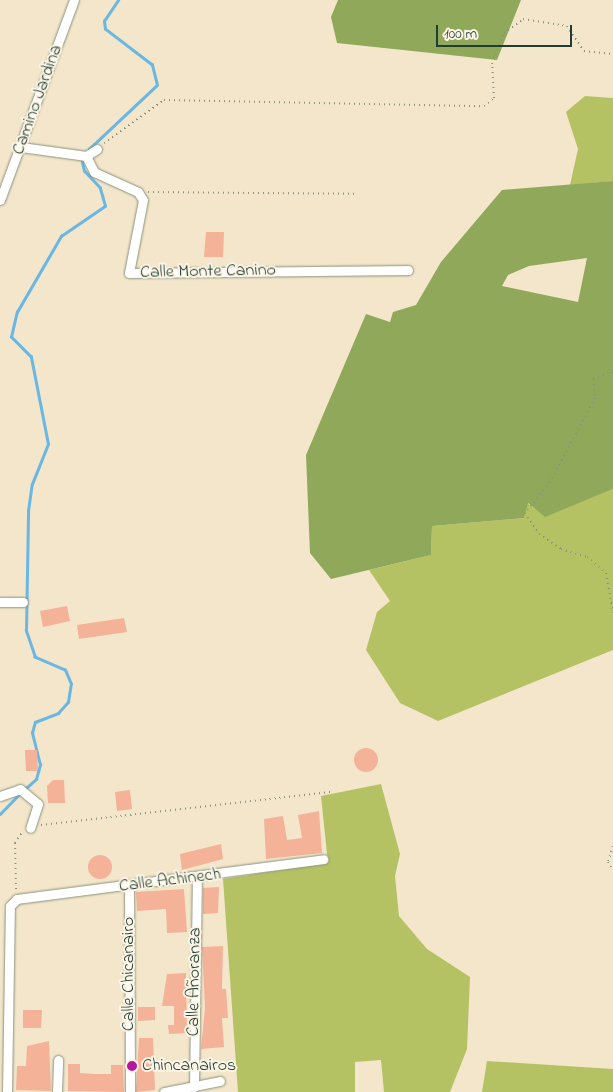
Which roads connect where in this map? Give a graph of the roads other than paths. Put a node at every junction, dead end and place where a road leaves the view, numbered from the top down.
1 (74, 0) edge
2 (21, 147) junction
3 (97, 150) road end
4 (86, 156) junction
5 (0, 200) edge
6 (408, 270) dead end
7 (0, 602) edge
8 (23, 602) dead end
9 (0, 796) edge
10 (30, 828) road end
11 (323, 859) dead end
12 (197, 877) junction
13 (129, 886) junction
14 (0, 979) edge
15 (10, 979) junction
16 (58, 1060) dead end
17 (220, 1081) dead end
18 (194, 1087) junction
19 (7, 1092) edge
20 (57, 1092) edge
21 (130, 1092) edge
22 (164, 1092) edge

1 - 2 street, Camino Jardina
2 - 4 street
2 - 5 street, Camino Jardina
3 - 4 street
4 - 6 street, Calle Monte Canino
7 - 8 street
9 - 10 street
11 - 12 street, Calle Achinech
12 - 13 street, Calle Achinech
12 - 18 street, Calle Añoranza
13 - 15 street, Calle Achinech
13 - 21 street, Calle Chicanairo
14 - 15 street
15 - 19 street
16 - 20 street
17 - 18 street
18 - 22 street

